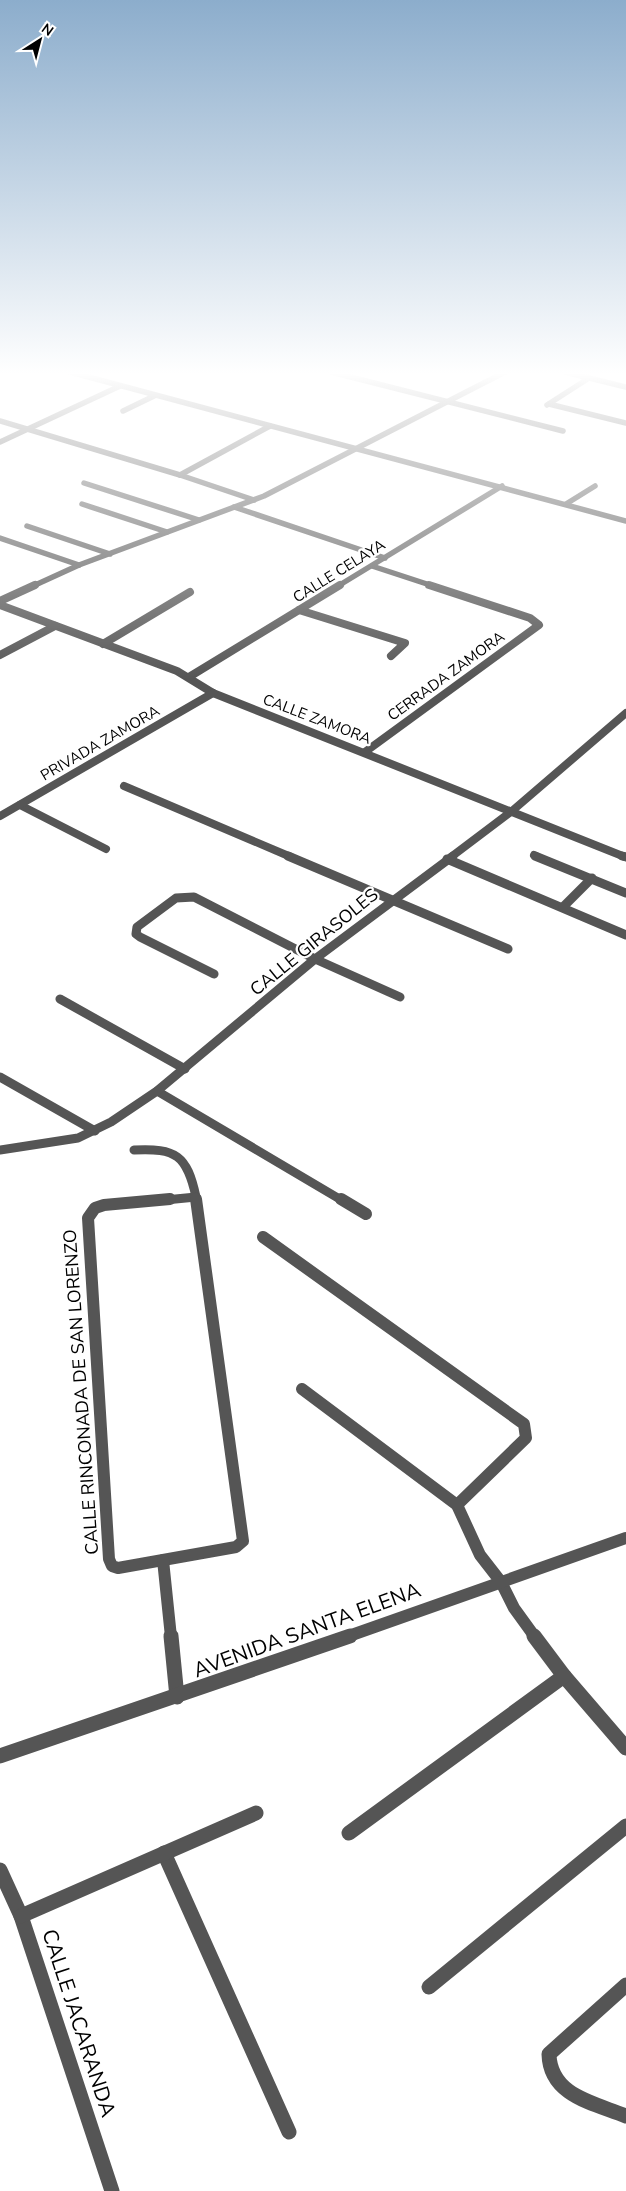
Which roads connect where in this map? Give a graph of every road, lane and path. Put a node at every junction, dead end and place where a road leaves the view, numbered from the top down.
1 (304, 474) edge
2 (457, 474) edge
3 (180, 475) edge
4 (84, 484) dead end
5 (502, 486) junction
6 (595, 486) dead end
7 (254, 500) junction
8 (82, 504) dead end
9 (566, 504) junction
10 (234, 507) junction
11 (199, 520) junction
12 (626, 521) edge
13 (27, 526) dead end
14 (167, 532) junction
15 (0, 538) edge
16 (110, 554) junction
17 (385, 558) junction
18 (79, 565) junction
19 (372, 566) junction
20 (190, 592) dead end
21 (0, 601) edge
22 (0, 605) edge
23 (299, 610) junction
24 (55, 626) junction
25 (103, 644) junction
26 (1, 653) edge
27 (391, 656) dead end
28 (189, 677) junction
29 (213, 693) junction
30 (626, 713) edge
31 (366, 752) junction
32 (124, 786) dead end
33 (20, 805) junction
34 (512, 811) junction
35 (0, 816) edge
36 (106, 849) dead end
37 (534, 855) dead end
38 (626, 857) edge
39 (447, 858) junction
40 (592, 878) junction
41 (626, 893) edge
42 (393, 899) junction
43 (563, 907) junction
44 (626, 935) edge
45 (508, 950) dead end
46 (315, 959) junction
47 (214, 974) dead end
48 (400, 997) dead end
49 (60, 999) dead end
50 (185, 1069) junction
51 (0, 1077) edge
52 (157, 1091) junction
53 (95, 1131) junction
54 (0, 1150) edge
55 (134, 1150) dead end
56 (196, 1197) junction
57 (366, 1214) dead end
58 (263, 1237) dead end
59 (302, 1389) dead end
60 (457, 1505) junction
61 (626, 1538) edge
62 (163, 1560) junction
63 (500, 1582) junction
64 (564, 1676) junction
65 (177, 1697) junction
66 (626, 1748) edge
67 (0, 1756) edge
68 (256, 1813) dead end
69 (626, 1826) edge
70 (349, 1834) dead end
71 (164, 1853) junction
72 (0, 1870) edge
73 (21, 1916) junction
74 (626, 1985) edge
75 (429, 1987) dead end
76 (626, 2116) edge
77 (289, 2132) dead end
78 (112, 2191) edge

1 - 7 street
2 - 5 street
3 - 7 street
4 - 11 street
5 - 9 street
5 - 17 street, CALLE CELAYA
6 - 9 street
7 - 10 street
8 - 14 street
9 - 12 street
10 - 11 street
10 - 17 street
11 - 14 street
13 - 16 street
14 - 16 street
15 - 18 street
16 - 18 street
17 - 19 street, CALLE CELAYA
18 - 21 street
19 - 23 street, CALLE CELAYA
19 - 31 street, CERRADA ZAMORA
20 - 25 street
22 - 24 street, CALLE ZAMORA
23 - 27 street
23 - 28 street, CALLE CELAYA
24 - 25 street, CALLE ZAMORA
24 - 26 street
25 - 28 street, CALLE ZAMORA
28 - 29 street, CALLE ZAMORA
29 - 31 street, CALLE ZAMORA
29 - 33 street, PRIVADA ZAMORA
30 - 34 street, CALLE GIRASOLES
31 - 34 street, CALLE ZAMORA
32 - 42 street
33 - 35 street, PRIVADA ZAMORA
33 - 36 street
34 - 38 street, CALLE ZAMORA
34 - 39 street, CALLE GIRASOLES
37 - 40 street
39 - 42 street, CALLE GIRASOLES
39 - 43 street
40 - 41 street
40 - 43 street
42 - 45 street
42 - 46 street, CALLE GIRASOLES
43 - 44 street
46 - 47 street
46 - 48 street
46 - 50 street, CALLE GIRASOLES
49 - 50 street
50 - 52 street, CALLE GIRASOLES
51 - 53 street
52 - 53 street, CALLE GIRASOLES
52 - 57 street
53 - 54 street, CALLE GIRASOLES
55 - 56 street, CALLE RINCONADA DE SAN LORENZO
56 - 62 street, CALLE RINCONADA DE SAN LORENZO
56 - 62 street, CALLE RINCONADA DE SAN LORENZO
58 - 60 street
59 - 60 street
60 - 63 street
61 - 63 street, AVENIDA SANTA ELENA
62 - 65 street
63 - 64 street
63 - 65 street, AVENIDA SANTA ELENA
64 - 66 street
64 - 70 street
65 - 67 street, AVENIDA SANTA ELENA
68 - 71 street
69 - 75 street
71 - 73 street
71 - 77 street
72 - 73 street, CALLE JACARANDA
73 - 78 street, CALLE JACARANDA
74 - 76 street

